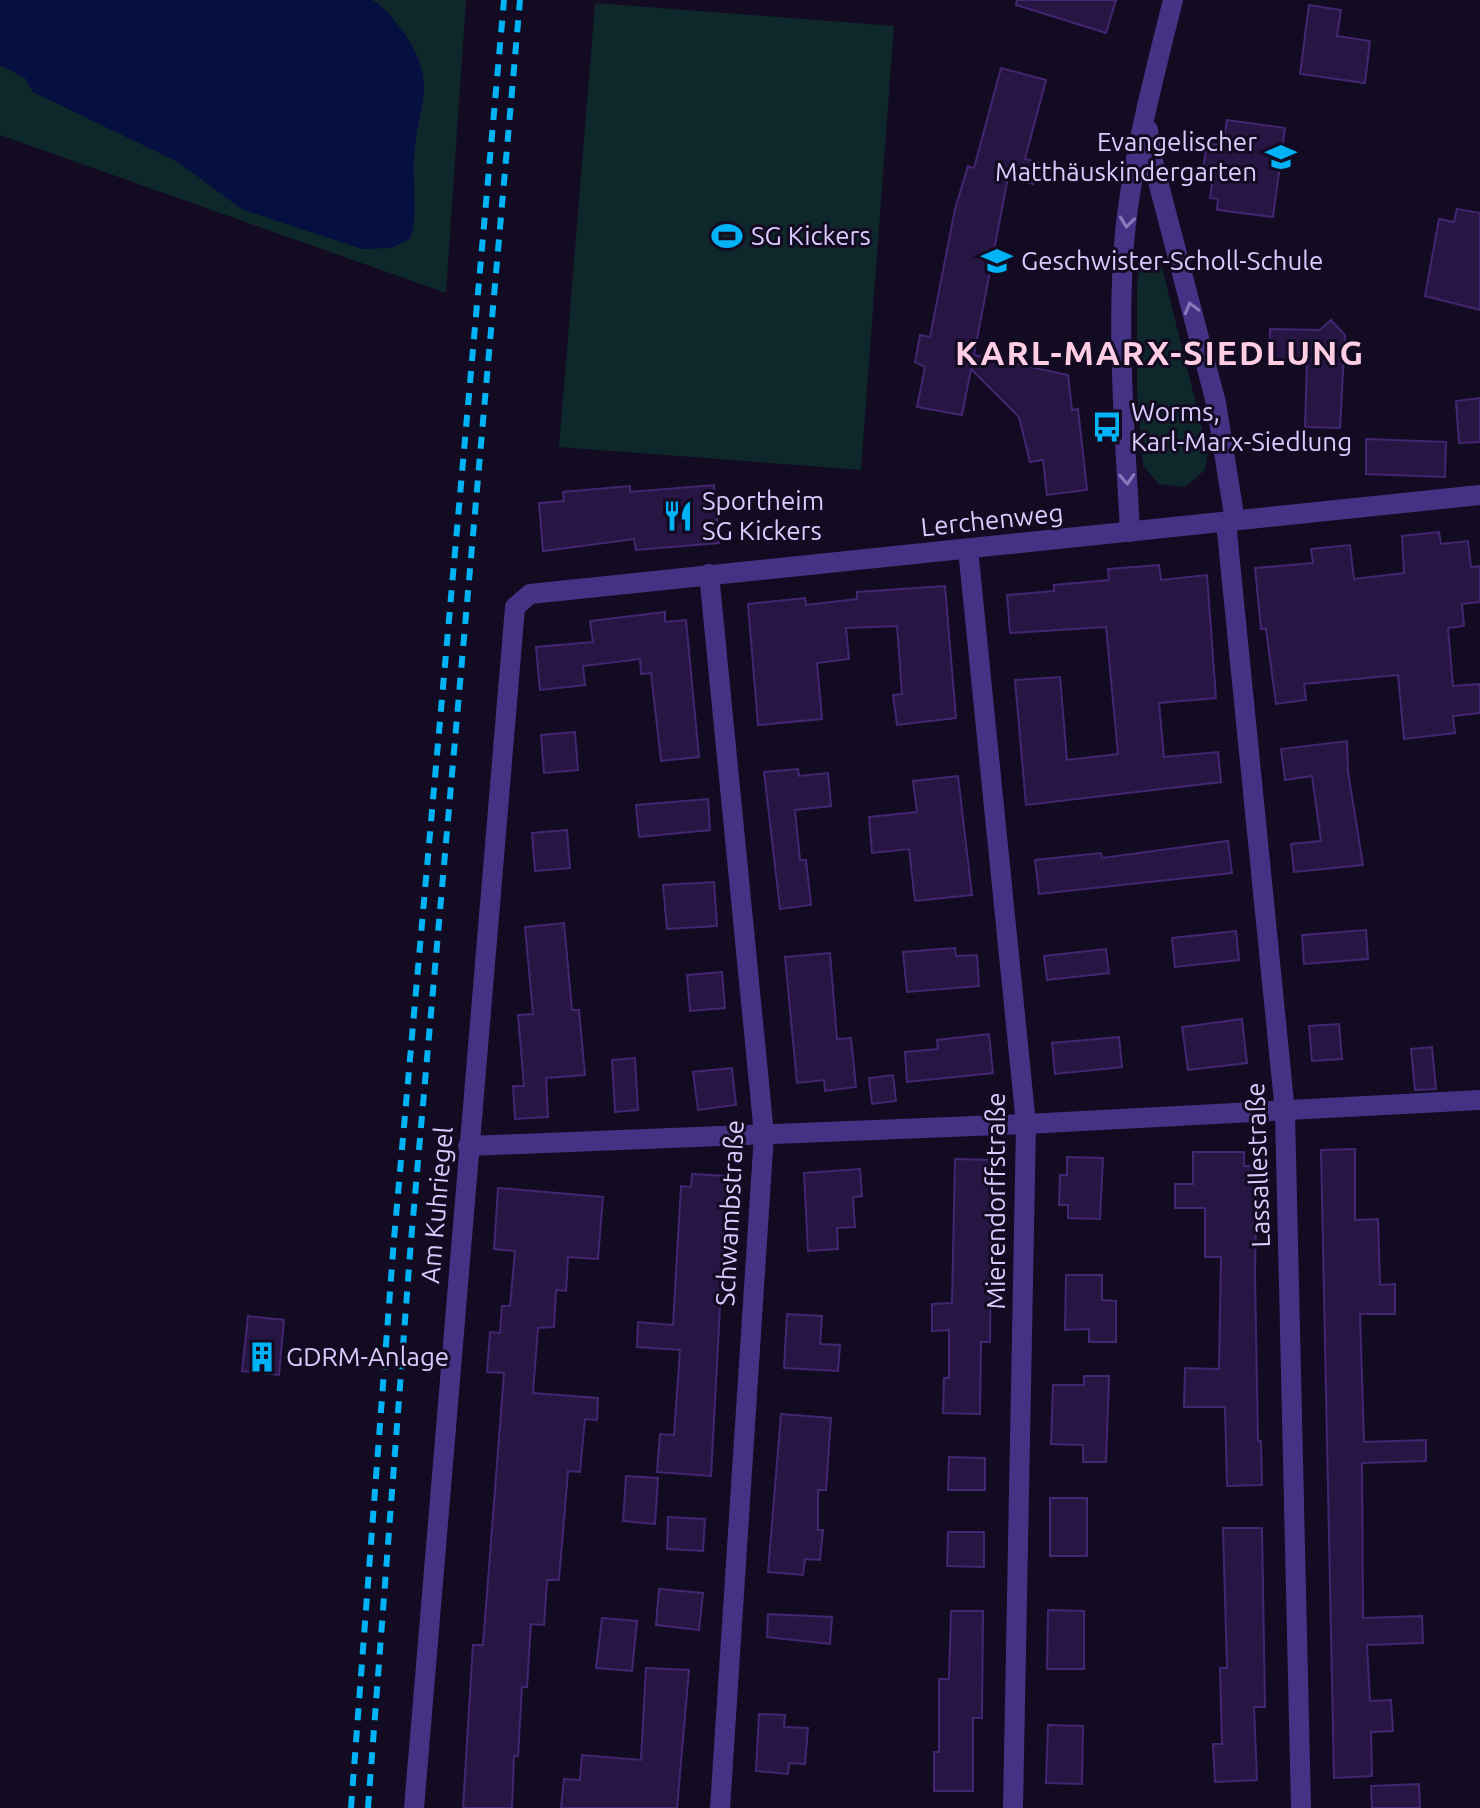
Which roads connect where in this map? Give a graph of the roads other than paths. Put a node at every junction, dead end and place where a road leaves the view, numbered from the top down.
1 (1173, 0) edge
2 (1146, 118) junction
3 (1480, 495) edge
4 (1231, 521) junction
5 (1130, 532) junction
6 (968, 549) junction
7 (709, 574) junction
8 (515, 607) joint
9 (1480, 1100) edge
10 (1285, 1112) junction
11 (1026, 1124) junction
12 (764, 1134) junction
13 (468, 1146) junction
14 (414, 1808) edge
15 (720, 1808) edge
16 (1013, 1808) edge
17 (1301, 1808) edge

1 - 2 street
4 -> 2 street, Lassallestraße
2 -> 5 street
3 - 4 street, Lerchenweg
4 - 5 street, Lerchenweg
4 - 10 street, Lassallestraße
5 - 6 street, Lerchenweg
6 - 7 street, Lerchenweg
6 - 11 street, Mierendorffstraße
7 - 8 street, Lerchenweg
7 - 12 street, Schwambstraße
8 - 13 street, Am Kuhriegel
9 - 10 street
10 - 11 street
10 - 17 street, Lassallestraße
11 - 12 street
11 - 16 street, Mierendorffstraße
12 - 13 street
12 - 15 street, Schwambstraße
13 - 14 street, Am Kuhriegel

